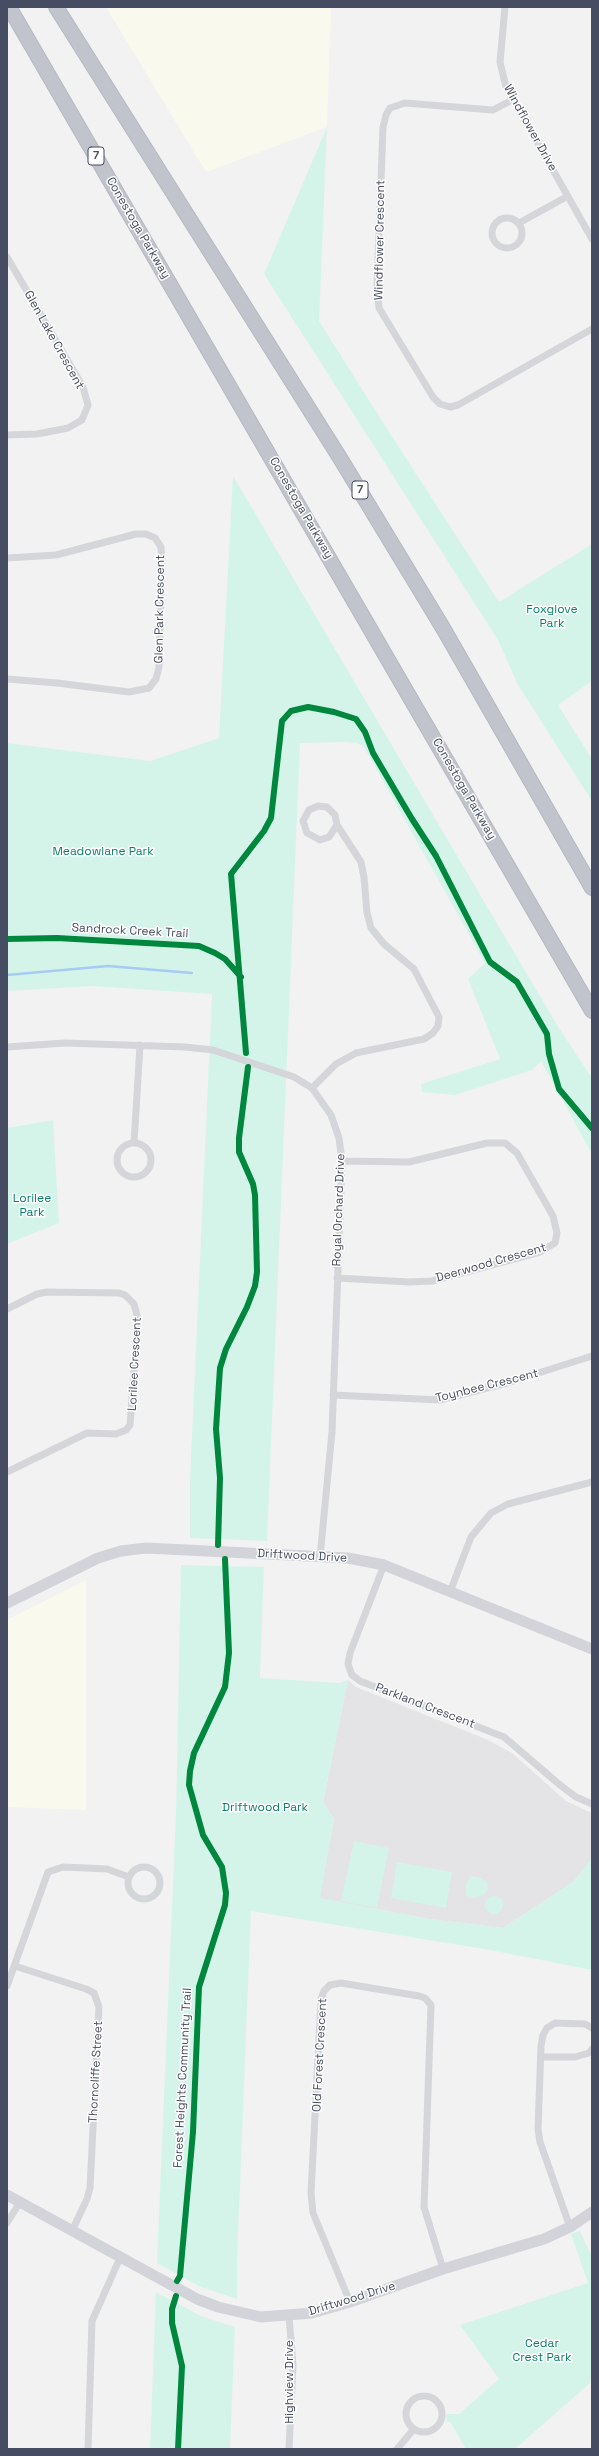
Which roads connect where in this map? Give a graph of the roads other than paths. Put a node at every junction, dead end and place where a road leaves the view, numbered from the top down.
1 (8, 7) edge
2 (56, 7) edge
3 (505, 7) edge
4 (512, 100) junction
5 (568, 196) junction
6 (519, 222) junction
7 (592, 239) edge
8 (7, 257) edge
9 (592, 329) edge
10 (7, 435) edge
11 (7, 558) edge
12 (7, 679) edge
13 (337, 825) junction
14 (592, 888) edge
15 (592, 1011) edge
16 (140, 1045) junction
17 (7, 1047) edge
18 (312, 1088) junction
19 (134, 1143) junction
20 (342, 1161) junction
21 (337, 1278) junction
22 (7, 1309) edge
23 (592, 1356) edge
24 (333, 1395) junction
25 (7, 1472) edge
26 (592, 1482) edge
27 (320, 1556) junction
28 (384, 1565) junction
29 (450, 1592) junction
30 (7, 1603) edge
31 (592, 1649) edge
32 (592, 1804) edge
33 (129, 1877) junction
34 (15, 1966) junction
35 (7, 1986) edge
36 (592, 2028) edge
37 (592, 2049) edge
38 (541, 2057) junction
39 (7, 2194) edge
40 (20, 2202) junction
41 (592, 2212) edge
42 (7, 2223) edge
43 (570, 2227) junction
44 (72, 2231) junction
45 (120, 2258) junction
46 (444, 2269) junction
47 (350, 2302) junction
48 (289, 2316) junction
49 (414, 2429) junction
50 (88, 2449) edge
51 (289, 2449) edge
52 (397, 2449) edge

1 - 15 highway, Conestoga Parkway / 7
2 - 14 highway, 7
3 - 4 street, Windflower Drive
4 - 5 street, Windflower Drive
4 - 9 street, Windflower Crescent
5 - 6 street
5 - 7 street, Windflower Drive
6 - 6 street
8 - 10 street, Glen Lake Crescent
11 - 12 street, Glen Park Crescent
13 - 13 street
13 - 18 street
16 - 17 street, Royal Orchard Drive
16 - 18 street, Royal Orchard Drive
16 - 19 street
18 - 20 street, Royal Orchard Drive
19 - 19 street
20 - 21 street, Royal Orchard Drive
20 - 21 street, Deerwood Crescent
21 - 24 street, Royal Orchard Drive
22 - 25 street, Lorilee Crescent
23 - 24 street, Toynbee Crescent
24 - 27 street, Royal Orchard Drive
26 - 29 street
27 - 28 street, Driftwood Drive
27 - 30 street, Driftwood Drive
28 - 29 street, Driftwood Drive
28 - 32 street, Parkland Crescent
29 - 31 street, Driftwood Drive
33 - 33 street
33 - 34 street
34 - 35 street
34 - 44 street, Thorncliffe Street
36 - 38 street
37 - 38 street
38 - 43 street
39 - 40 street, Driftwood Drive
40 - 42 street
40 - 44 street, Driftwood Drive
41 - 43 street, Driftwood Drive
43 - 46 street, Driftwood Drive
44 - 45 street, Driftwood Drive
45 - 48 street, Driftwood Drive
45 - 50 street
46 - 47 street, Driftwood Drive
46 - 47 street, Old Forest Crescent
47 - 48 street, Driftwood Drive
48 - 51 street, Highview Drive
49 - 49 street
49 - 52 street

